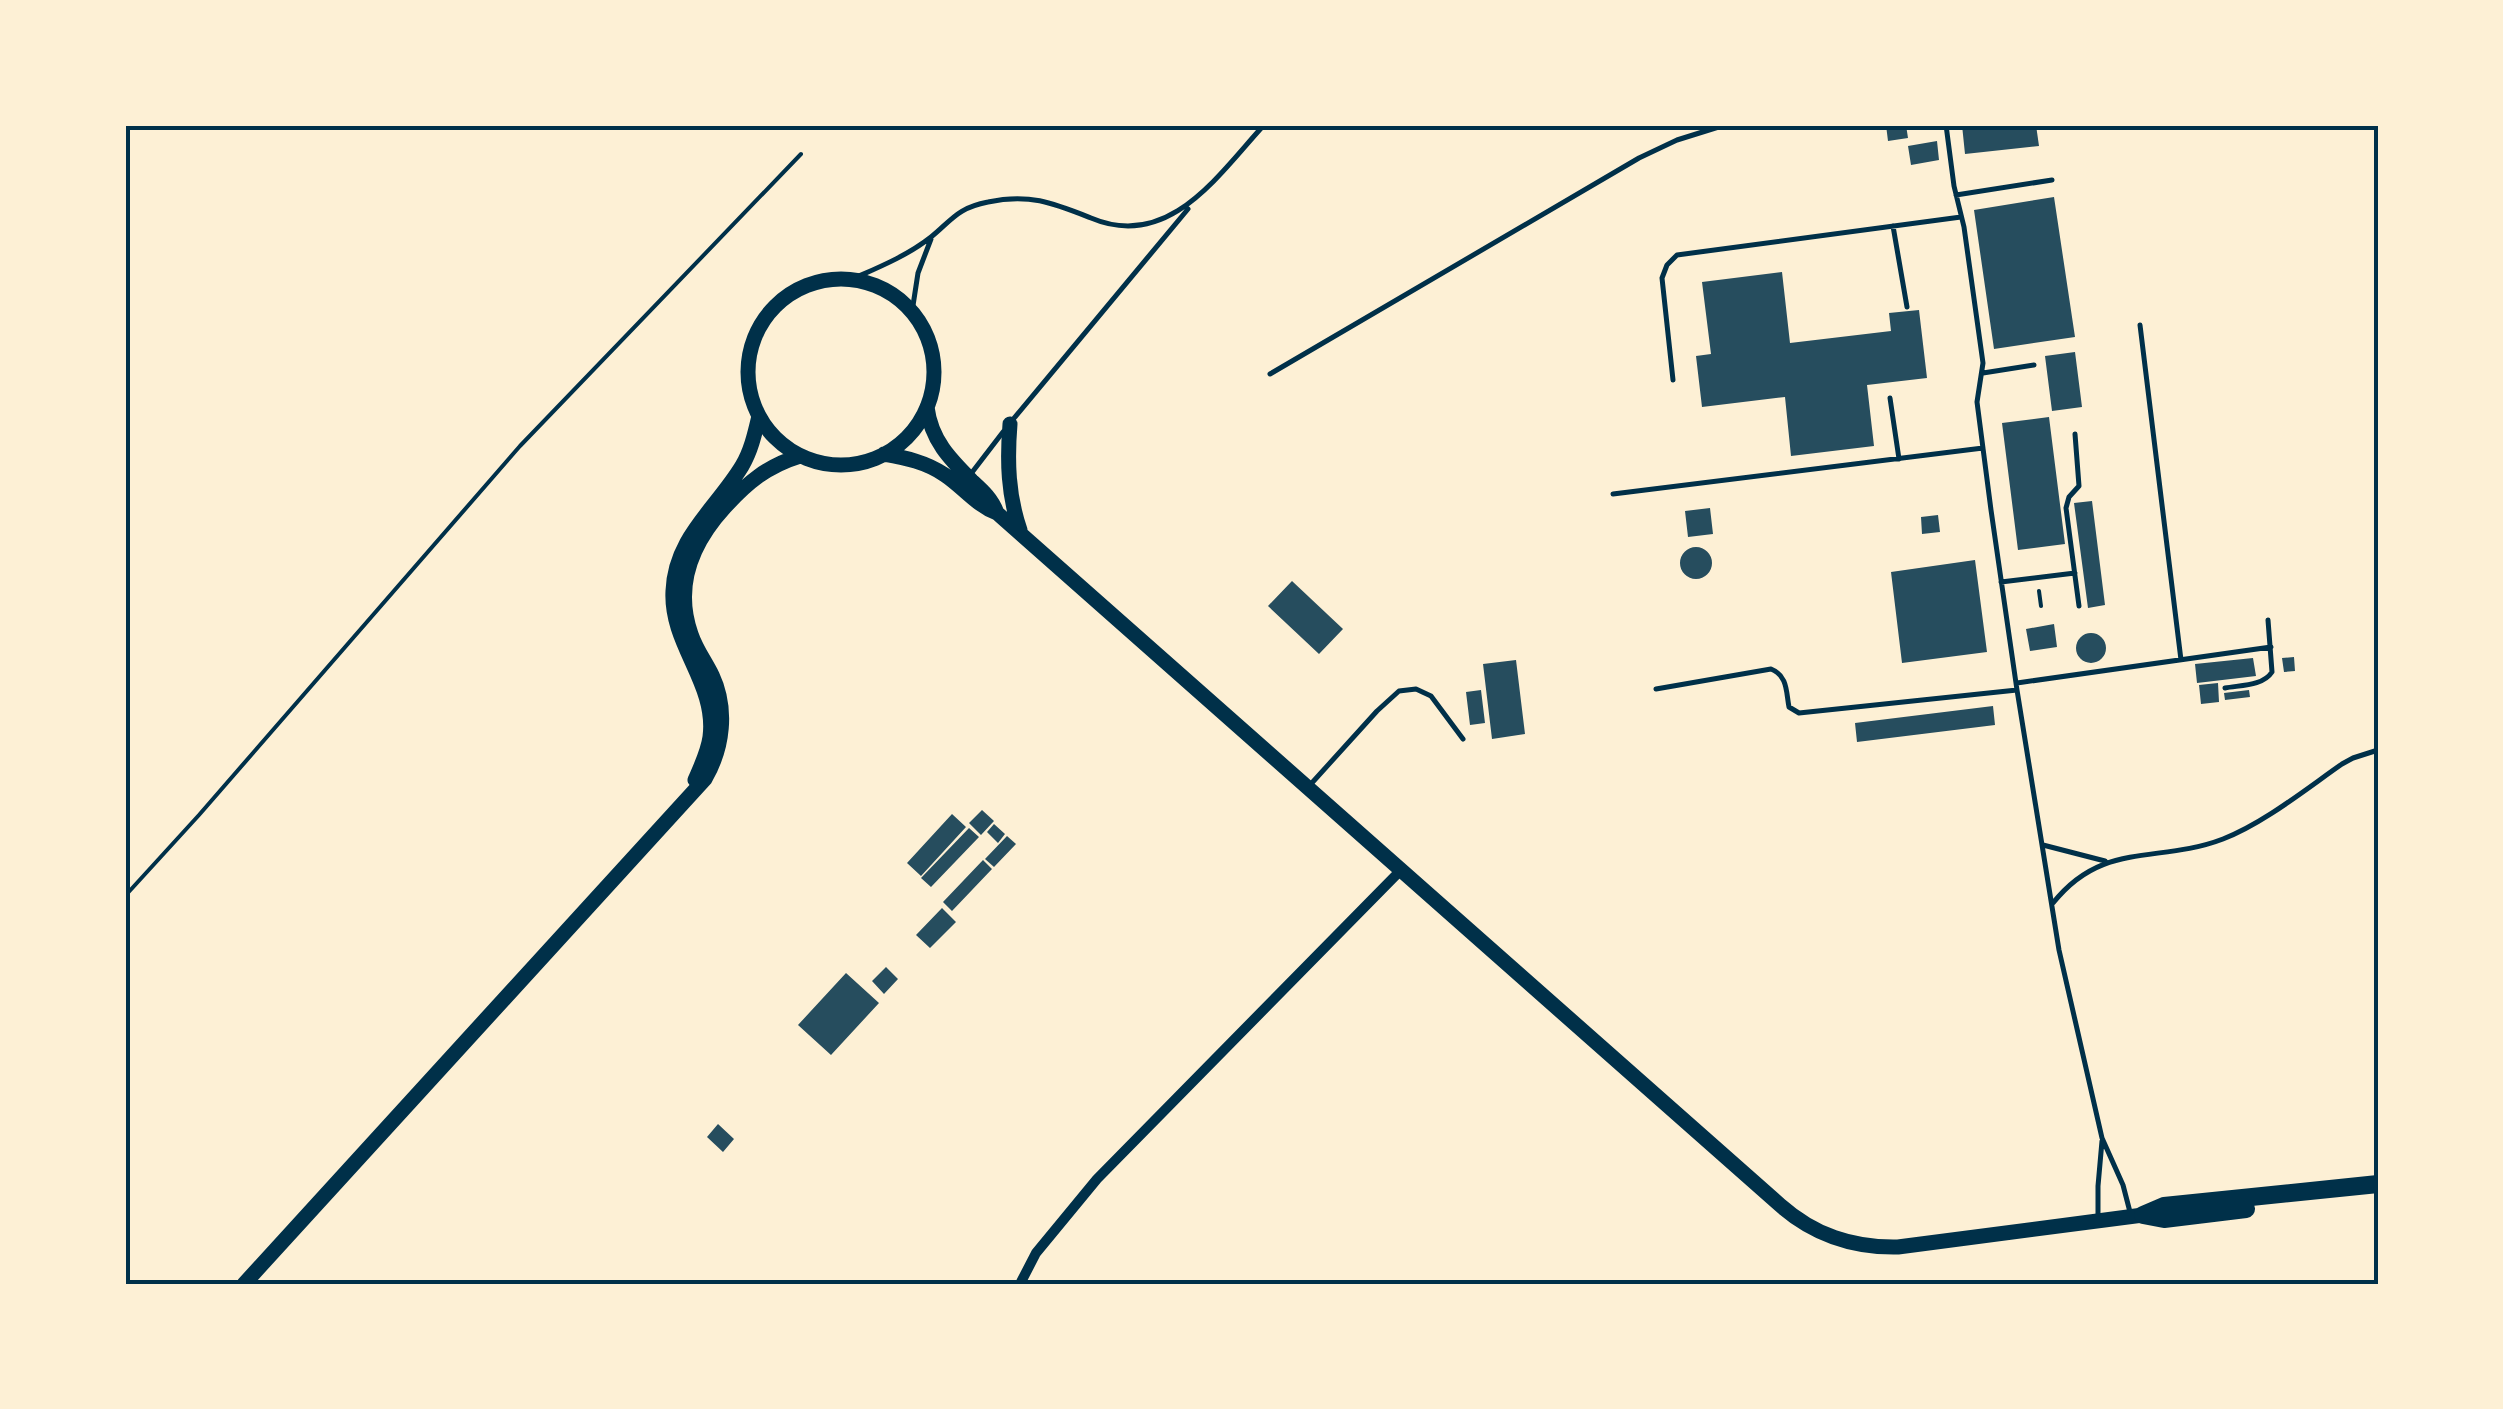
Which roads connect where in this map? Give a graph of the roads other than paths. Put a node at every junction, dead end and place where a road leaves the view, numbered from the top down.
1 (1264, 125) edge
2 (1725, 125) edge
3 (1946, 125) edge
4 (2052, 180) dead end
5 (1956, 194) junction
6 (1194, 202) junction
7 (1961, 217) junction
8 (1893, 226) junction
9 (932, 236) junction
10 (850, 280) junction
11 (1908, 307) dead end
12 (912, 312) junction
13 (2140, 325) dead end
14 (2034, 365) dead end
15 (1982, 373) junction
16 (1270, 374) dead end
17 (1673, 380) dead end
18 (1890, 398) dead end
19 (927, 407) junction
20 (759, 416) junction
21 (1010, 424) junction
22 (2075, 434) dead end
23 (1983, 448) junction
24 (884, 454) junction
25 (800, 456) junction
26 (1899, 459) junction
27 (968, 477) junction
28 (1613, 494) dead end
29 (997, 512) junction
30 (1021, 534) junction
31 (2075, 573) junction
32 (2002, 582) junction
33 (2080, 606) dead end
34 (2268, 620) dead end
35 (2271, 647) junction
36 (2181, 660) junction
37 (2016, 687) junction
38 (2225, 688) dead end
39 (1656, 689) dead end
40 (1463, 738) dead end
41 (2378, 750) edge
42 (1308, 788) junction
43 (686, 798) junction
44 (2042, 845) junction
45 (2108, 862) junction
46 (1401, 870) junction
47 (2052, 905) junction
48 (2102, 1138) junction
49 (2378, 1184) edge
50 (2378, 1194) edge
51 (2137, 1216) junction
52 (2098, 1220) junction
53 (244, 1284) edge
54 (1020, 1284) edge

1 - 6 lane
2 - 16 lane
3 - 5 lane
4 - 5 lane
5 - 7 lane
6 - 9 lane
6 - 21 lane
7 - 8 lane
7 - 15 lane
8 - 11 lane
8 - 17 lane
9 - 10 lane
9 - 12 lane
10 - 12 main road
10 - 20 main road
12 - 19 main road
13 - 36 lane
14 - 15 lane
15 - 23 lane
18 - 26 lane
19 - 24 main road
19 - 27 main road
20 - 25 main road
20 - 43 main road
21 - 27 lane
21 - 30 main road
22 - 31 lane
23 - 26 lane
23 - 32 lane
24 - 25 main road
24 - 29 main road
25 - 43 main road
26 - 28 lane
27 - 29 main road
29 - 30 main road
30 - 42 main road
31 - 32 lane
31 - 33 lane
32 - 37 lane
34 - 35 lane
35 - 36 lane
35 - 38 lane
36 - 37 lane
37 - 39 lane
37 - 44 lane
40 - 42 lane
41 - 45 lane
42 - 46 main road
43 - 53 main road
44 - 45 lane
44 - 47 lane
45 - 47 lane
46 - 52 main road
46 - 54 street
47 - 48 lane
48 - 51 lane
48 - 52 lane
49 - 51 main road
50 - 51 main road
51 - 52 main road

